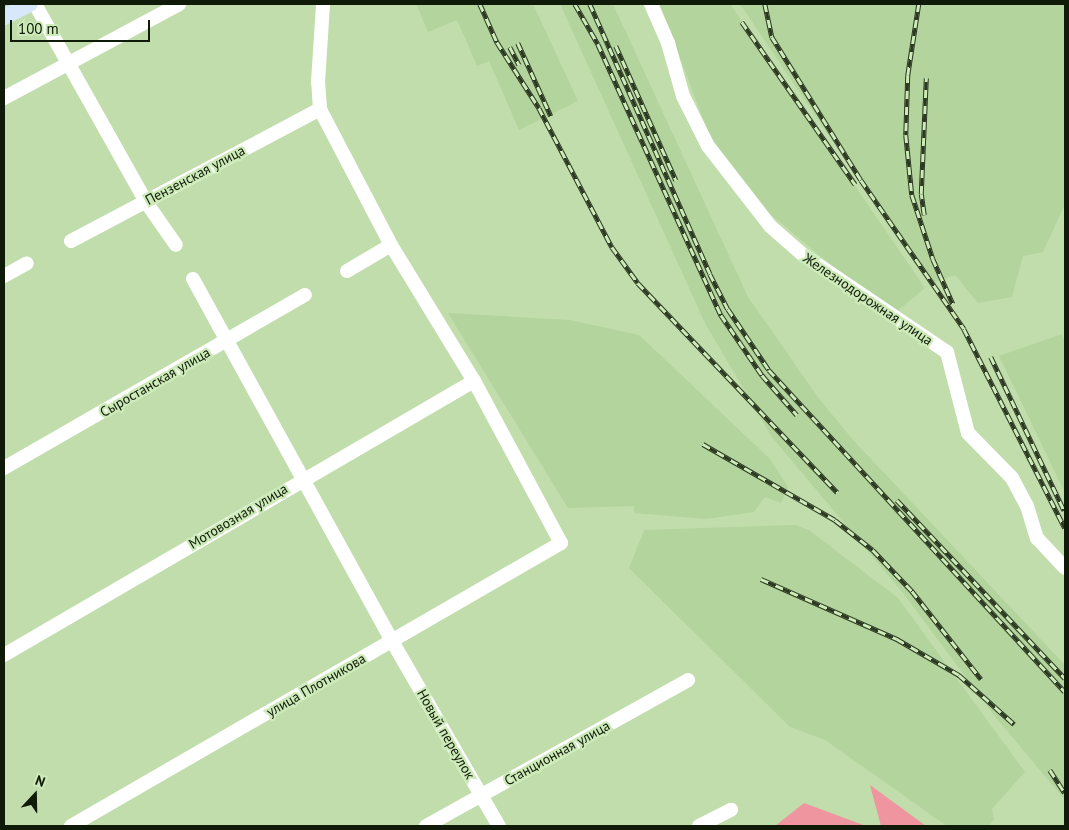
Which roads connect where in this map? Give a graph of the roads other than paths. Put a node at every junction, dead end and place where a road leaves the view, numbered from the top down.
1 (30, 4) edge
2 (35, 4) edge
3 (179, 4) edge
4 (323, 4) edge
5 (651, 4) edge
6 (4, 17) edge
7 (68, 64) junction
8 (4, 98) edge
9 (320, 109) junction
10 (146, 202) junction
11 (71, 241) dead end
12 (390, 245) junction
13 (176, 246) dead end
14 (27, 263) dead end
15 (347, 271) dead end
16 (4, 276) edge
17 (193, 279) dead end
18 (305, 295) dead end
19 (228, 340) junction
20 (474, 381) junction
21 (4, 468) edge
22 (304, 478) junction
23 (1065, 568) edge
24 (392, 641) junction
25 (4, 655) edge
26 (688, 680) dead end
27 (482, 796) junction
28 (731, 810) dead end
29 (71, 826) edge
30 (426, 826) edge
31 (499, 826) edge
32 (699, 826) edge

1 - 6 main road
2 - 7 street
3 - 7 street
4 - 9 street
5 - 23 street, Железнодорожная улица
7 - 8 street
7 - 10 street
9 - 10 street, Пензенская улица
9 - 12 street
10 - 11 street, Пензенская улица
10 - 13 street
12 - 15 street
12 - 20 street
14 - 16 street
17 - 19 street, Новый переулок
18 - 19 street, Сыростанская улица
19 - 21 street, Сыростанская улица
19 - 22 street, Новый переулок
20 - 22 street, Мотовозная улица
20 - 24 street, улица Плотникова
22 - 24 street, Новый переулок
22 - 25 street, Мотовозная улица
24 - 27 street, Новый переулок
24 - 29 street, улица Плотникова
26 - 27 street, Станционная улица
27 - 30 street, Станционная улица
27 - 31 street, Новый переулок
28 - 32 street

